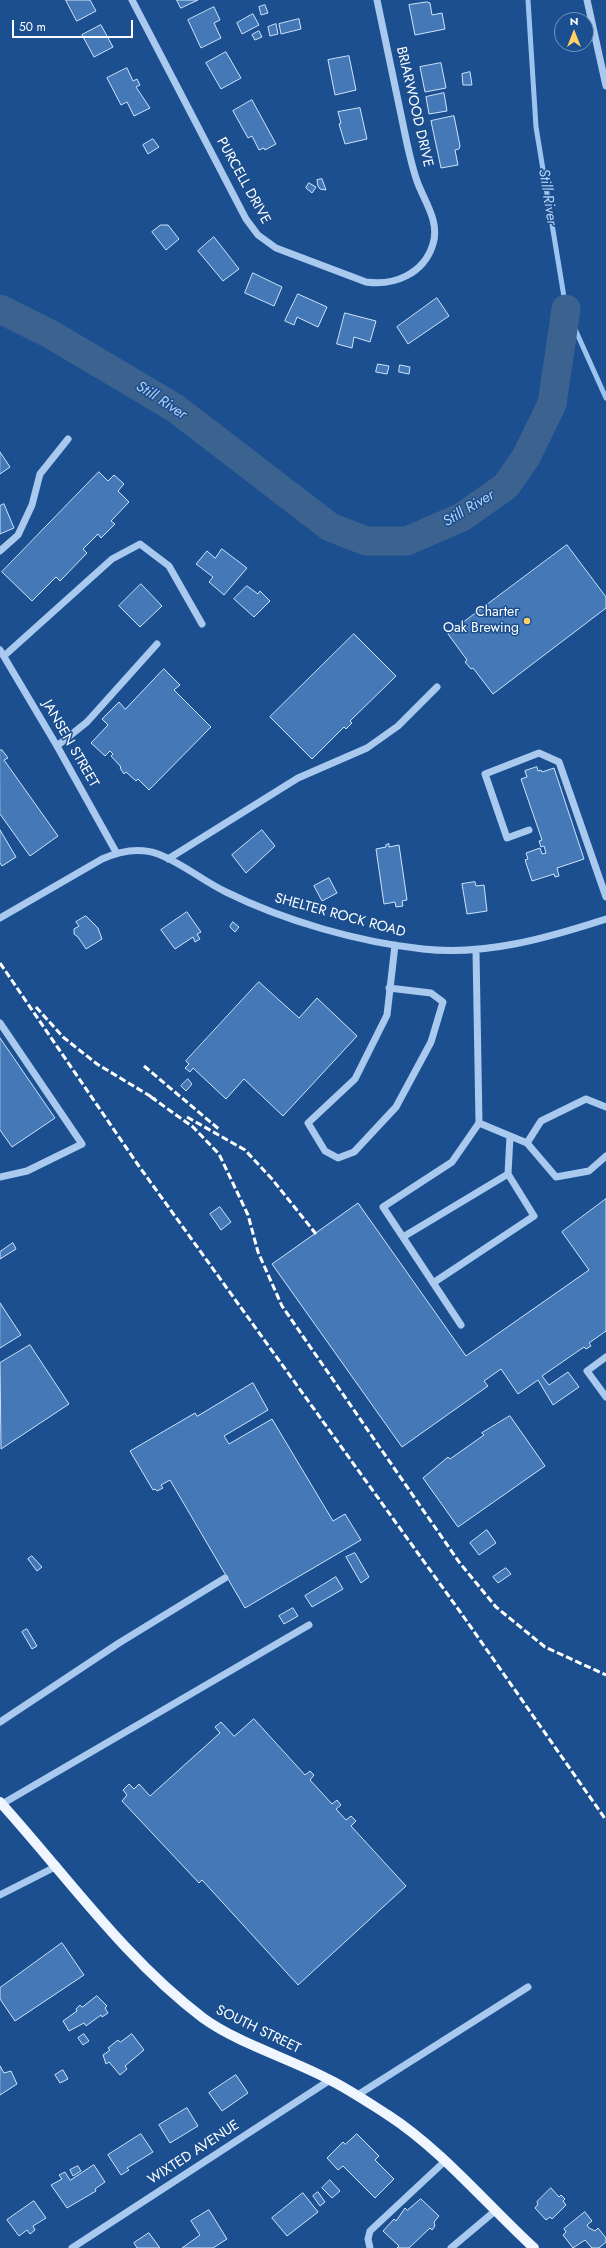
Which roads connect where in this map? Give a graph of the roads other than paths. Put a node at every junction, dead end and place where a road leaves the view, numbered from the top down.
1 (132, 0) edge
2 (377, 0) edge
3 (587, 0) edge
4 (606, 86) edge
5 (432, 218) joint
6 (68, 439) dead end
7 (0, 550) edge
8 (202, 624) dead end
9 (157, 644) dead end
10 (2, 653) edge
11 (437, 687) dead end
12 (57, 746) junction
13 (529, 830) dead end
14 (116, 852) junction
15 (168, 859) junction
16 (606, 896) edge
17 (0, 918) edge
18 (606, 919) edge
19 (395, 945) junction
20 (476, 951) junction
21 (389, 988) junction
22 (0, 1023) edge
23 (606, 1107) edge
24 (479, 1123) junction
25 (510, 1136) junction
26 (527, 1143) junction
27 (606, 1156) edge
28 (508, 1174) junction
29 (0, 1177) edge
30 (403, 1237) junction
31 (433, 1283) junction
32 (461, 1325) dead end
33 (606, 1357) edge
34 (606, 1397) edge
35 (225, 1578) dead end
36 (309, 1625) dead end
37 (0, 1722) edge
38 (1, 1803) edge
39 (57, 1866) junction
40 (0, 1895) edge
41 (528, 1987) dead end
42 (330, 2080) junction
43 (356, 2096) junction
44 (444, 2161) junction
45 (495, 2211) junction
46 (72, 2248) edge
47 (370, 2248) edge
48 (451, 2248) edge
49 (534, 2248) edge

1 - 5 street, PURCELL DRIVE
2 - 5 street, BRIARWOOD DRIVE
3 - 4 street
6 - 7 street
8 - 10 street
9 - 12 street
10 - 12 street, JANSEN STREET
11 - 15 street
12 - 14 street, JANSEN STREET
13 - 16 street
14 - 15 street, SHELTER ROCK ROAD
14 - 17 street, SHELTER ROCK ROAD
15 - 19 street, SHELTER ROCK ROAD
18 - 20 street, SHELTER ROCK ROAD
19 - 20 street, SHELTER ROCK ROAD
19 - 21 street
20 - 24 street
21 - 21 street
22 - 29 street
23 - 26 street
24 - 25 street
24 - 30 street
25 - 26 street
25 - 28 street
26 - 27 street
28 - 30 street
28 - 31 street
30 - 31 street
31 - 32 street
33 - 34 street
35 - 37 street
36 - 38 street
38 - 39 main road, SOUTH STREET
39 - 40 street
39 - 42 main road, SOUTH STREET
41 - 43 street
42 - 43 main road, SOUTH STREET
42 - 46 street, WIXTED AVENUE
43 - 44 main road, SOUTH STREET
44 - 45 main road, SOUTH STREET
44 - 47 street
45 - 48 street
45 - 49 main road, SOUTH STREET

